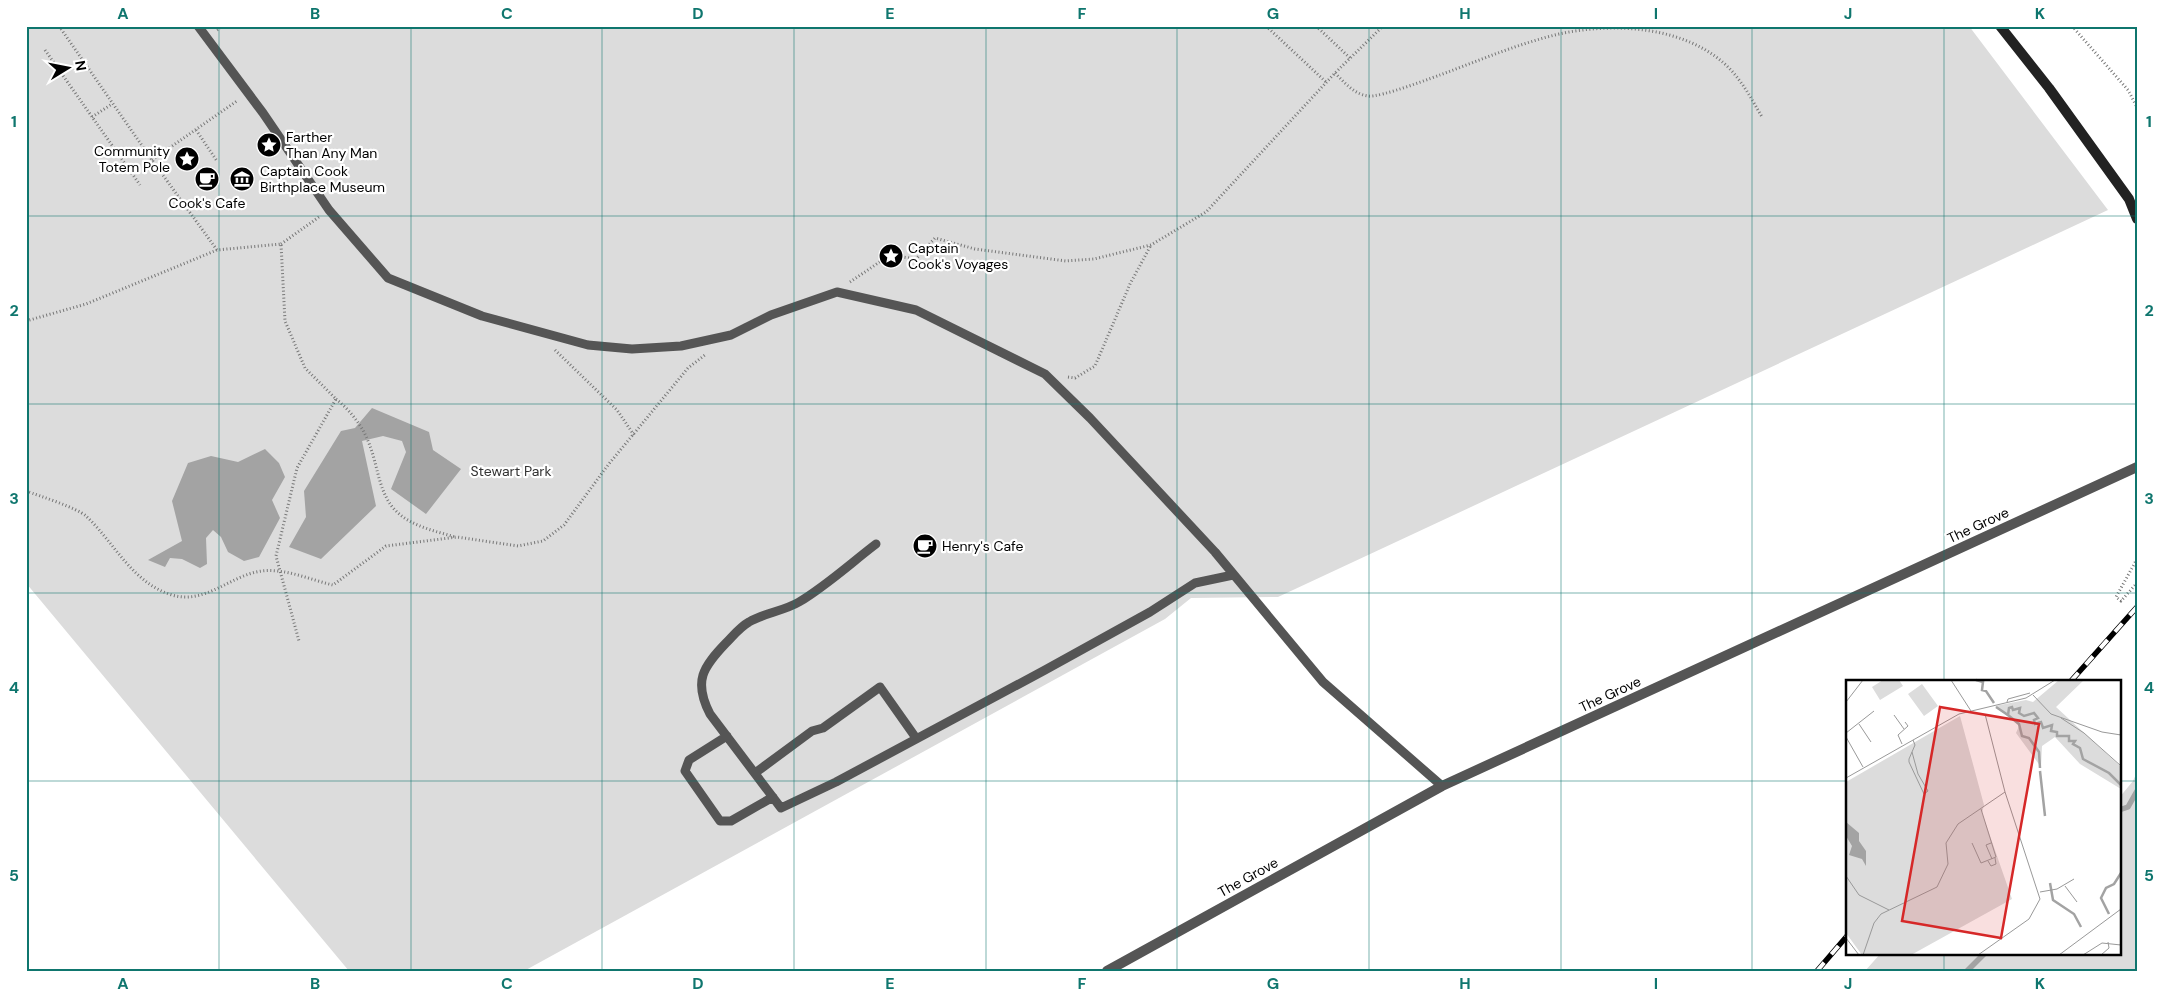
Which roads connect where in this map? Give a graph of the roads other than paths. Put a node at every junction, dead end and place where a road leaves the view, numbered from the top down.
1 (198, 26) edge
2 (2000, 26) edge
3 (2137, 219) edge
4 (2137, 467) edge
5 (876, 544) dead end
6 (1233, 575) junction
7 (727, 736) junction
8 (916, 738) junction
9 (755, 772) junction
10 (1442, 786) junction
11 (772, 797) junction
12 (1107, 971) edge

1 - 6 lane
2 - 3 main road
4 - 10 street, The Grove
5 - 7 lane
6 - 8 lane
6 - 10 lane
7 - 9 lane
7 - 11 lane
8 - 9 lane
8 - 11 lane
9 - 11 lane
10 - 12 street, The Grove

